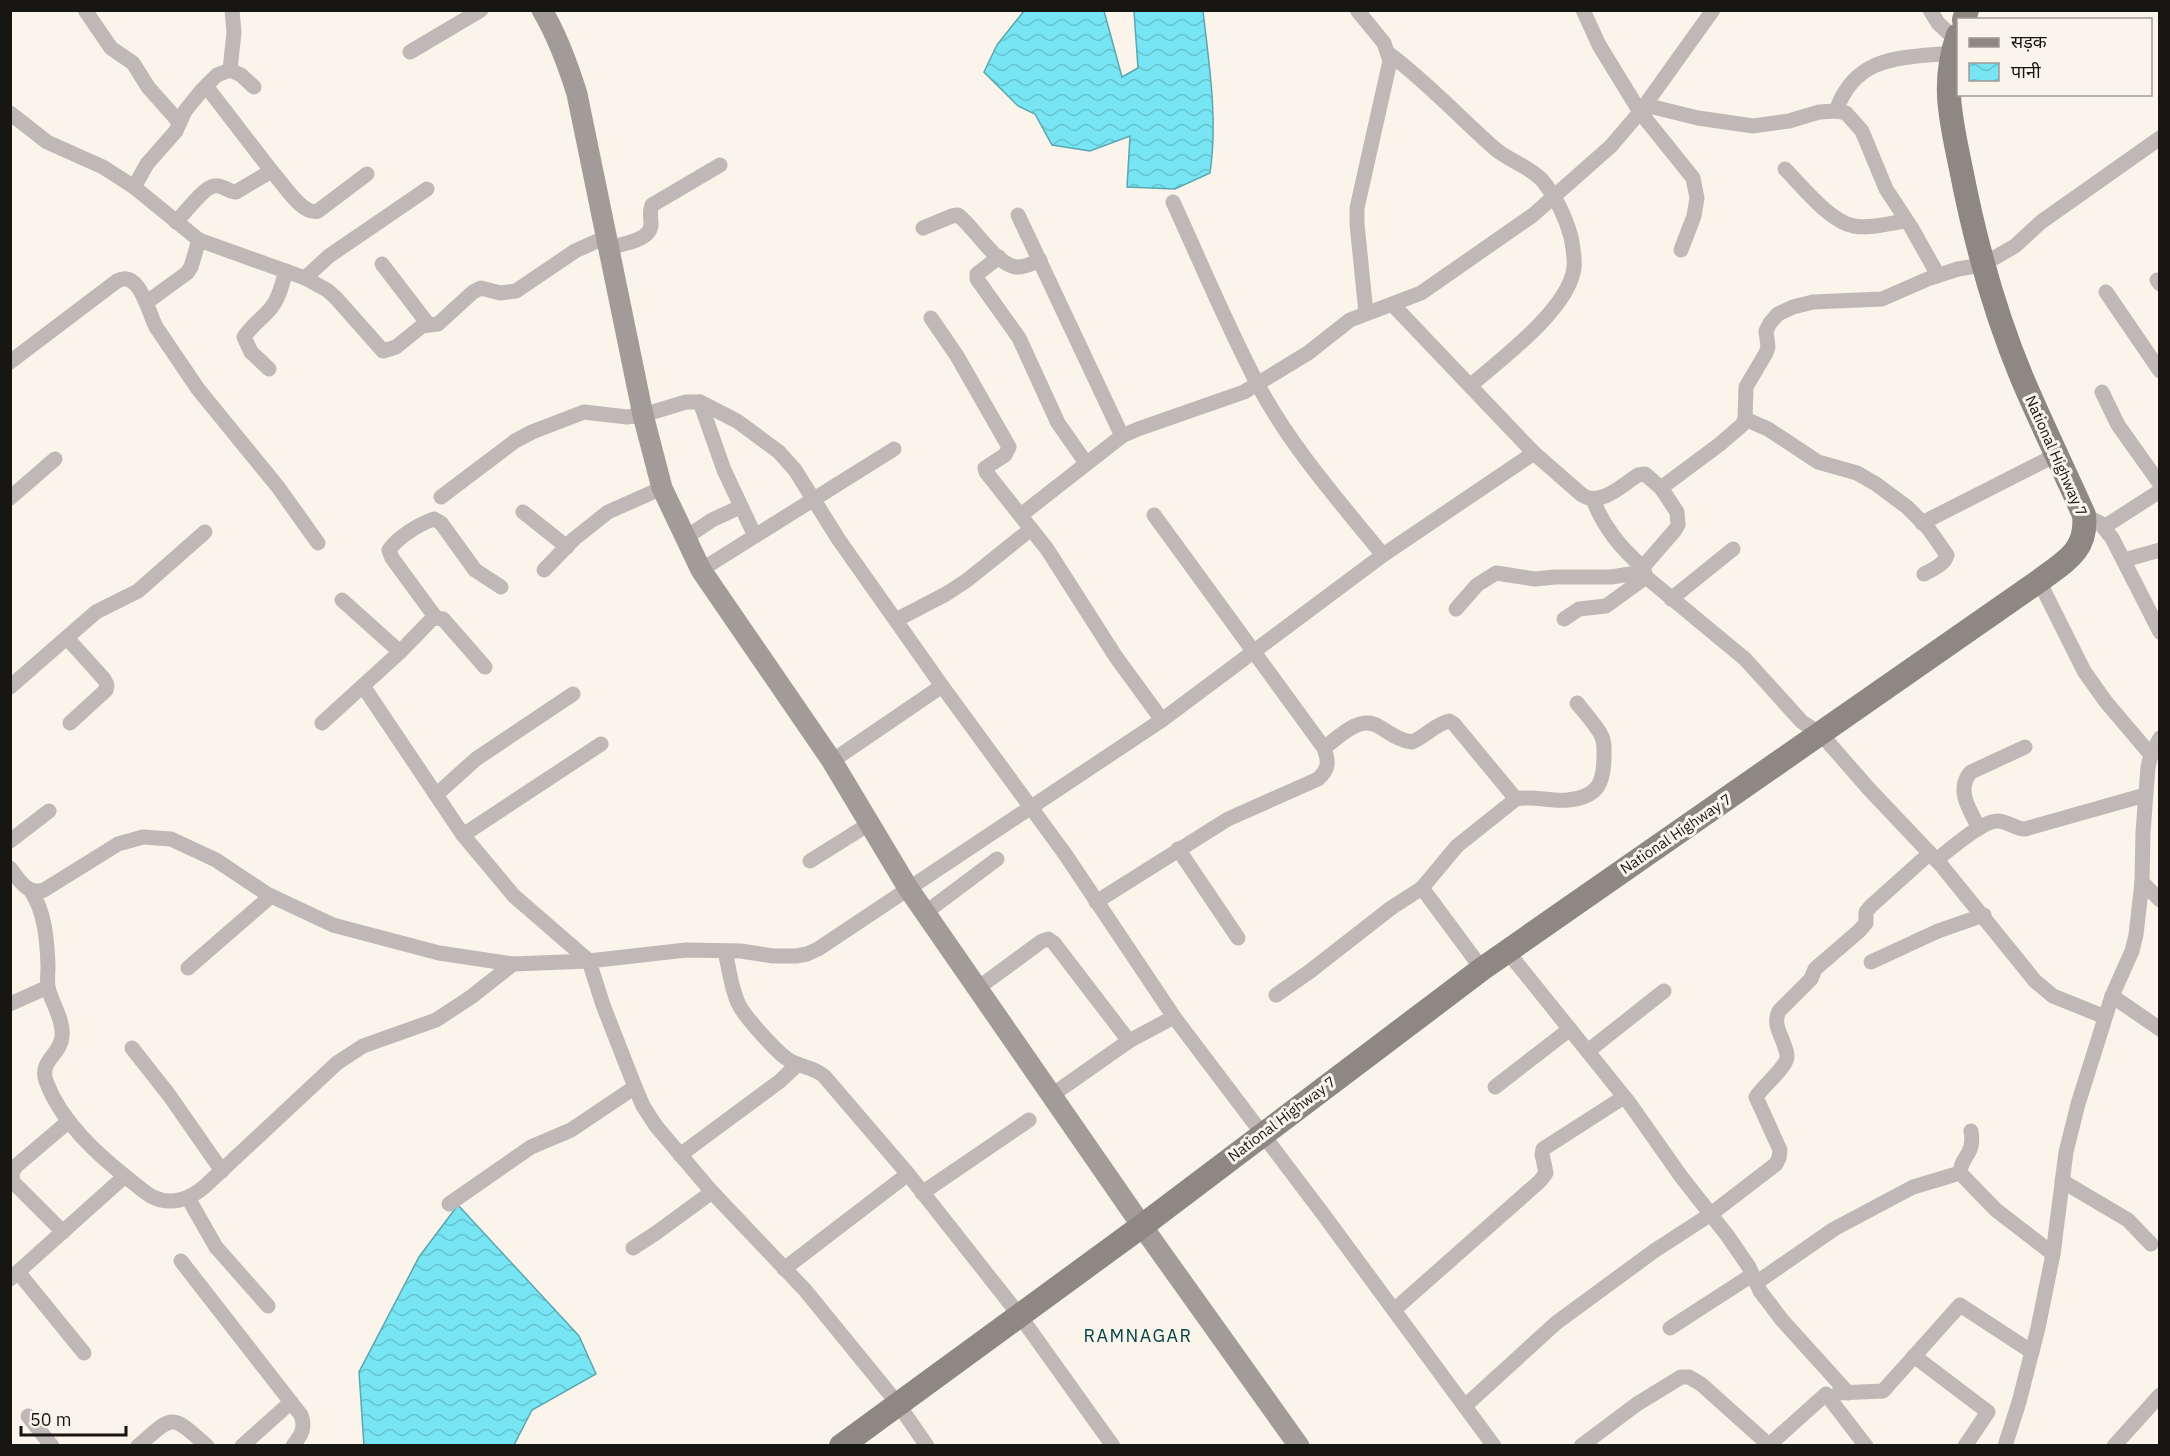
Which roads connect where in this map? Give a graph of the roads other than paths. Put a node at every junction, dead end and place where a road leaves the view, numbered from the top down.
1 (85, 10) edge
2 (232, 10) edge
3 (481, 10) edge
4 (542, 10) edge
5 (1357, 10) edge
6 (1583, 10) edge
7 (1713, 10) edge
8 (1930, 10) edge
9 (1957, 36) edge
10 (1957, 37) edge
11 (1957, 40) edge
12 (410, 52) dead end
13 (1388, 53) junction
14 (230, 70) junction
15 (206, 86) junction
16 (254, 87) dead end
17 (1643, 108) junction
18 (1836, 111) junction
19 (10, 113) edge
20 (179, 122) junction
21 (2160, 138) edge
22 (720, 165) dead end
23 (1785, 169) dead end
24 (273, 173) junction
25 (367, 174) dead end
26 (134, 187) junction
27 (427, 189) dead end
28 (1554, 197) junction
29 (1173, 202) dead end
30 (1018, 215) dead end
31 (1906, 221) junction
32 (176, 222) junction
33 (922, 228) dead end
34 (199, 240) junction
35 (607, 242) junction
36 (1682, 250) dead end
37 (999, 257) junction
38 (1040, 261) junction
39 (382, 264) dead end
40 (1982, 265) junction
41 (286, 271) junction
42 (1938, 275) junction
43 (305, 278) junction
44 (2106, 292) dead end
45 (147, 302) junction
46 (1393, 305) junction
47 (1366, 313) junction
48 (931, 318) dead end
49 (428, 324) junction
50 (10, 362) edge
51 (269, 369) dead end
52 (2160, 371) edge
53 (1258, 385) junction
54 (1470, 386) junction
55 (2102, 392) dead end
56 (700, 402) junction
57 (643, 415) junction
58 (1745, 419) junction
59 (1122, 436) junction
60 (894, 448) dead end
61 (1534, 453) junction
62 (2056, 455) junction
63 (56, 459) dead end
64 (1086, 463) junction
65 (2160, 484) edge
66 (662, 488) junction
67 (1660, 488) junction
68 (2160, 491) edge
69 (441, 497) dead end
70 (10, 498) edge
71 (814, 500) junction
72 (1593, 500) junction
73 (740, 507) junction
74 (523, 512) dead end
75 (1020, 515) junction
76 (1154, 515) dead end
77 (2094, 521) junction
78 (1922, 522) junction
79 (1031, 528) junction
80 (205, 532) dead end
81 (755, 536) junction
82 (685, 538) junction
83 (318, 543) dead end
84 (567, 547) junction
85 (1733, 549) dead end
86 (2160, 550) edge
87 (1383, 555) junction
88 (2124, 560) junction
89 (544, 570) dead end
90 (701, 570) junction
91 (1644, 572) junction
92 (1924, 574) dead end
93 (2039, 581) junction
94 (501, 587) dead end
95 (1671, 599) junction
96 (342, 600) dead end
97 (1456, 609) dead end
98 (436, 618) junction
99 (1564, 619) dead end
100 (896, 621) junction
101 (2160, 632) edge
102 (67, 638) junction
103 (400, 652) junction
104 (1254, 652) junction
105 (485, 667) dead end
106 (363, 686) junction
107 (942, 686) junction
108 (10, 687) edge
109 (573, 694) dead end
110 (1577, 703) dead end
111 (1162, 720) junction
112 (70, 723) dead end
113 (322, 723) dead end
114 (1821, 734) junction
115 (2160, 738) edge
116 (601, 744) dead end
117 (2025, 747) dead end
118 (1324, 748) junction
119 (2151, 755) junction
120 (832, 761) junction
121 (436, 795) junction
122 (2145, 795) junction
123 (1516, 799) junction
124 (1031, 806) junction
125 (48, 811) dead end
126 (870, 824) junction
127 (1979, 828) junction
128 (463, 835) junction
129 (10, 841) edge
130 (1178, 849) junction
131 (1933, 857) junction
132 (997, 859) dead end
133 (810, 861) dead end
134 (10, 868) edge
135 (2142, 882) junction
136 (908, 888) junction
137 (1422, 888) junction
138 (31, 891) junction
139 (271, 896) junction
140 (2160, 900) edge
141 (1096, 902) junction
142 (925, 913) junction
143 (1984, 915) junction
144 (1238, 938) dead end
145 (725, 951) junction
146 (1507, 951) junction
147 (589, 961) junction
148 (1871, 962) dead end
149 (513, 964) junction
150 (188, 968) dead end
151 (1482, 969) junction
152 (48, 987) junction
153 (978, 988) junction
154 (1664, 991) dead end
155 (1276, 995) dead end
156 (2112, 996) junction
157 (10, 1004) edge
158 (1174, 1017) junction
159 (2105, 1017) junction
160 (1570, 1029) junction
161 (2160, 1029) edge
162 (1129, 1041) junction
163 (132, 1048) dead end
164 (1588, 1051) junction
165 (798, 1064) junction
166 (1495, 1086) dead end
167 (635, 1087) junction
168 (1052, 1095) junction
169 (1624, 1097) junction
170 (1029, 1120) dead end
171 (69, 1121) junction
172 (1971, 1131) dead end
173 (1262, 1134) junction
174 (680, 1155) junction
175 (222, 1171) junction
176 (1960, 1173) junction
177 (908, 1174) junction
178 (125, 1176) junction
179 (2062, 1181) junction
180 (13, 1187) edge
181 (712, 1192) junction
182 (922, 1193) junction
183 (188, 1198) junction
184 (449, 1204) dead end
185 (1711, 1214) junction
186 (1142, 1226) junction
187 (63, 1232) junction
188 (2151, 1244) dead end
189 (633, 1248) dead end
190 (2053, 1254) junction
191 (181, 1261) dead end
192 (784, 1269) junction
193 (14, 1275) edge
194 (1754, 1279) junction
195 (268, 1306) dead end
196 (1394, 1310) junction
197 (1020, 1316) junction
198 (1670, 1328) dead end
199 (2032, 1352) junction
200 (84, 1353) dead end
201 (1914, 1356) junction
202 (1848, 1393) junction
203 (1826, 1394) junction
204 (2160, 1395) edge
205 (291, 1402) junction
206 (898, 1404) junction
207 (1465, 1406) junction
208 (28, 1416) dead end
209 (1111, 1445) edge
210 (2005, 1445) edge
211 (52, 1446) edge
212 (138, 1446) edge
213 (207, 1446) edge
214 (242, 1446) edge
215 (293, 1446) edge
216 (841, 1446) edge
217 (927, 1446) edge
218 (1299, 1446) edge
219 (1494, 1446) edge
220 (1581, 1446) edge
221 (1866, 1446) edge
222 (1965, 1446) edge
223 (2114, 1446) edge

1 - 20 street
2 - 14 street
3 - 12 street
4 - 35 main road
5 - 13 street
6 - 17 street
7 - 17 street
8 - 9 street
10 - 18 street
11 - 40 main road, National Highway 7
13 - 28 street
13 - 47 street
14 - 15 street
14 - 16 street
15 - 20 street
15 - 24 street
17 - 18 street
17 - 28 street
17 - 36 street
18 - 31 street
19 - 26 street
20 - 26 street
21 - 40 street
22 - 35 street
23 - 31 street
24 - 25 street
24 - 32 street
26 - 32 street
27 - 43 street
28 - 46 street
28 - 54 street
29 - 53 street
30 - 38 street
31 - 42 street
32 - 34 street
33 - 37 street
34 - 41 street
34 - 45 street
35 - 49 street
35 - 57 main road
37 - 38 street
37 - 64 street
38 - 59 street
39 - 49 street
40 - 42 street
40 - 62 main road, National Highway 7
41 - 43 street
41 - 51 street
42 - 58 street
43 - 49 street
44 - 52 street
45 - 50 street
45 - 83 street
46 - 47 street
46 - 54 street
47 - 53 street
48 - 75 street
53 - 59 street
53 - 87 street
54 - 61 street
55 - 65 street
56 - 57 street
56 - 71 street
56 - 73 street
57 - 66 main road
57 - 69 street
58 - 67 street
58 - 78 street
59 - 64 street
60 - 71 street
61 - 72 street
61 - 87 street
62 - 77 main road, National Highway 7
62 - 78 street
63 - 70 street
64 - 75 street
66 - 82 main road
66 - 84 street
67 - 72 street
67 - 91 street
68 - 77 street
71 - 81 street
71 - 100 street
72 - 91 street
73 - 81 street
73 - 82 street
74 - 84 street
75 - 79 street
76 - 104 street
77 - 88 street
77 - 93 main road, National Highway 7
78 - 92 street
79 - 100 street
79 - 111 street
80 - 102 street
81 - 90 street
82 - 90 main road
84 - 89 street
85 - 95 street
86 - 88 street
87 - 104 street
88 - 101 street
90 - 120 main road
91 - 95 street
91 - 97 street
91 - 99 street
93 - 114 main road, National Highway 7
93 - 119 street
94 - 98 street
95 - 114 street
96 - 103 street
98 - 103 street
98 - 105 street
100 - 107 street
102 - 108 street
102 - 112 street
103 - 106 street
104 - 111 street
104 - 118 street
106 - 113 street
106 - 121 street
107 - 120 street
107 - 124 street
109 - 121 street
110 - 123 street
111 - 124 street
114 - 131 street
114 - 146 main road, National Highway 7
115 - 119 street
116 - 128 street
117 - 127 street
118 - 123 street
118 - 130 street
119 - 122 street
120 - 126 main road
121 - 128 street
122 - 127 street
122 - 135 street
123 - 137 street
124 - 136 street
124 - 141 street
125 - 129 street
126 - 133 street
126 - 136 main road
127 - 131 street
128 - 147 street
130 - 141 street
130 - 144 street
131 - 143 street
131 - 185 street
132 - 142 street
134 - 138 street
135 - 140 street
135 - 156 street
136 - 142 main road
136 - 145 street
137 - 151 street
137 - 155 street
138 - 139 street
138 - 152 street
139 - 149 street
139 - 150 street
141 - 158 street
142 - 153 main road
143 - 148 street
143 - 159 street
145 - 147 street
145 - 165 street
146 - 151 main road, National Highway 7
146 - 160 street
147 - 149 street
147 - 167 street
149 - 175 street
151 - 173 main road, National Highway 7
152 - 157 street
152 - 171 street
153 - 162 street
153 - 168 main road
154 - 164 street
156 - 159 street
156 - 161 street
158 - 162 street
158 - 173 street
159 - 179 street
160 - 164 street
160 - 166 street
162 - 168 street
163 - 175 street
164 - 169 street
165 - 174 street
165 - 177 street
167 - 174 street
167 - 184 street
168 - 186 main road
169 - 185 street
169 - 196 street
170 - 182 street
171 - 178 street
171 - 180 street
172 - 176 street
173 - 186 main road, National Highway 7
173 - 196 street
174 - 181 street
175 - 183 street
176 - 190 street
176 - 194 street
177 - 182 street
177 - 192 street
178 - 183 street
178 - 187 street
179 - 188 street
179 - 190 street
180 - 187 street
181 - 189 street
181 - 192 street
182 - 197 street
183 - 195 street
185 - 194 street
185 - 207 street
186 - 197 main road, National Highway 7
186 - 218 main road
187 - 193 street
190 - 199 street
191 - 205 street
192 - 206 street
193 - 200 street
194 - 198 street
194 - 202 street
196 - 207 street
197 - 206 main road, National Highway 7
197 - 209 street
199 - 201 street
199 - 210 street
201 - 202 street
201 - 222 street
202 - 203 street
203 - 220 street
203 - 221 street
204 - 223 street
205 - 214 street
205 - 215 street
206 - 216 main road, National Highway 7
206 - 217 street
207 - 219 street
208 - 211 street
212 - 213 street

